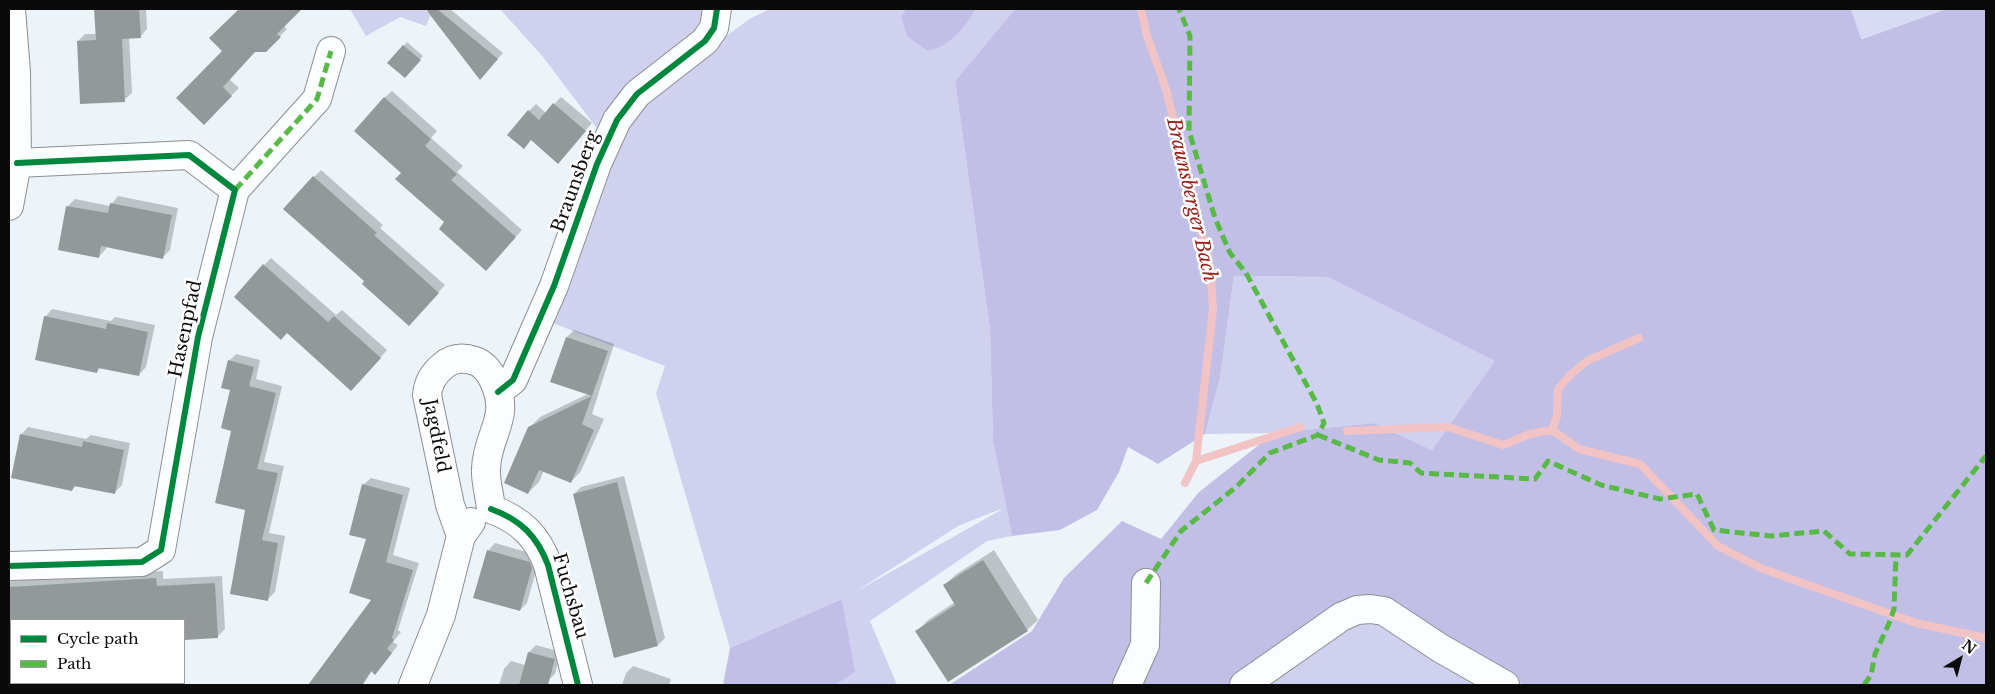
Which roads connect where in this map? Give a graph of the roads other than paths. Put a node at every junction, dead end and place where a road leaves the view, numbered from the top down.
1 (11, 9) edge
2 (718, 9) edge
3 (331, 52) dead end
4 (17, 163) junction
5 (235, 190) junction
6 (9, 206) edge
7 (498, 392) junction
8 (491, 509) junction
9 (461, 536) junction
10 (9, 566) edge
11 (1146, 583) dead end
12 (412, 685) edge
13 (578, 685) edge
14 (1127, 685) edge
15 (1244, 685) edge
16 (1505, 685) edge

1 - 4 street
2 - 7 street, Braunsberg
3 - 5 street, Hasenpfad
4 - 5 street
4 - 6 street
5 - 10 street, Hasenpfad
7 - 8 street, Jagdfeld
7 - 9 street, Jagdfeld
8 - 9 street
8 - 13 street, Fuchsbau
9 - 12 street
11 - 14 street
15 - 16 street

